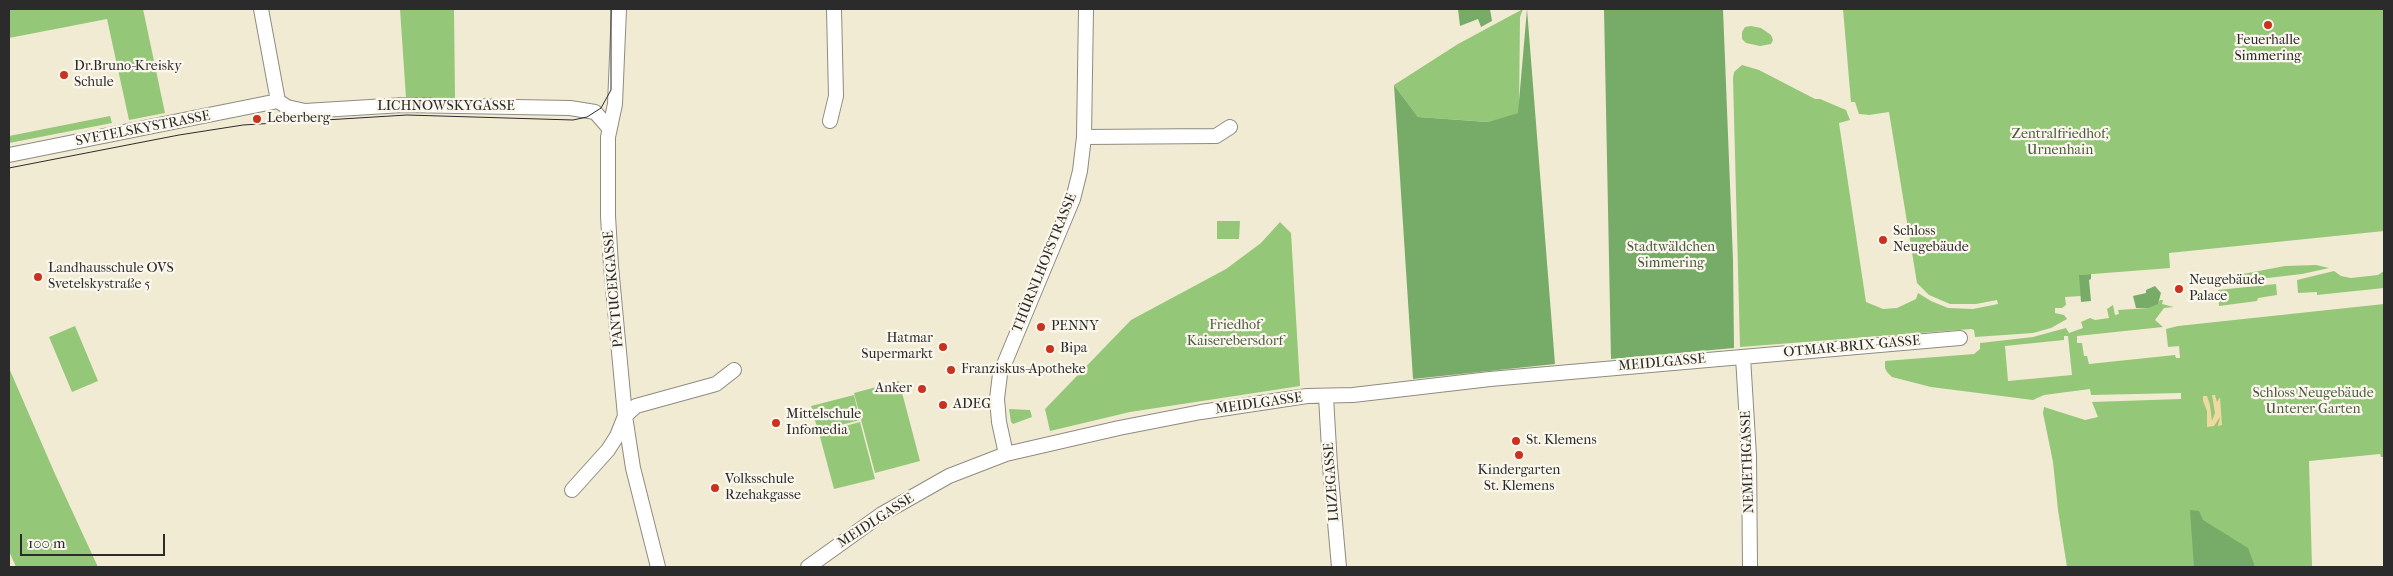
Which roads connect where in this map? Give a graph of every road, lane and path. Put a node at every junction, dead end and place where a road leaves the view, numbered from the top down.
1 (261, 9) edge
2 (619, 9) edge
3 (834, 9) edge
4 (1086, 9) edge
5 (278, 101) junction
6 (830, 121) dead end
7 (1230, 127) dead end
8 (609, 128) junction
9 (1084, 137) junction
10 (9, 155) edge
11 (1960, 338) dead end
12 (1744, 357) junction
13 (734, 370) dead end
14 (1326, 397) junction
15 (625, 416) junction
16 (1006, 454) junction
17 (572, 490) dead end
18 (658, 567) edge
19 (808, 567) edge
20 (1339, 567) edge
21 (1750, 567) edge

1 - 5 street
2 - 8 street, PANTUCEKGASSE
3 - 6 street
4 - 9 street, THÜRNLHOFSTRASSE
5 - 8 street, LICHNOWSKYGASSE
5 - 10 street, SVETELSKYSTRASSE
7 - 9 street
8 - 15 street, PANTUCEKGASSE
9 - 16 street, THÜRNLHOFSTRASSE
11 - 12 street, OTMAR-BRIX-GASSE
12 - 14 street, MEIDLGASSE
12 - 21 street, NEMETHGASSE
13 - 15 street
14 - 16 street, MEIDLGASSE
14 - 20 street, LUZEGASSE
15 - 17 street
15 - 18 street, PANTUCEKGASSE
16 - 19 street, MEIDLGASSE

